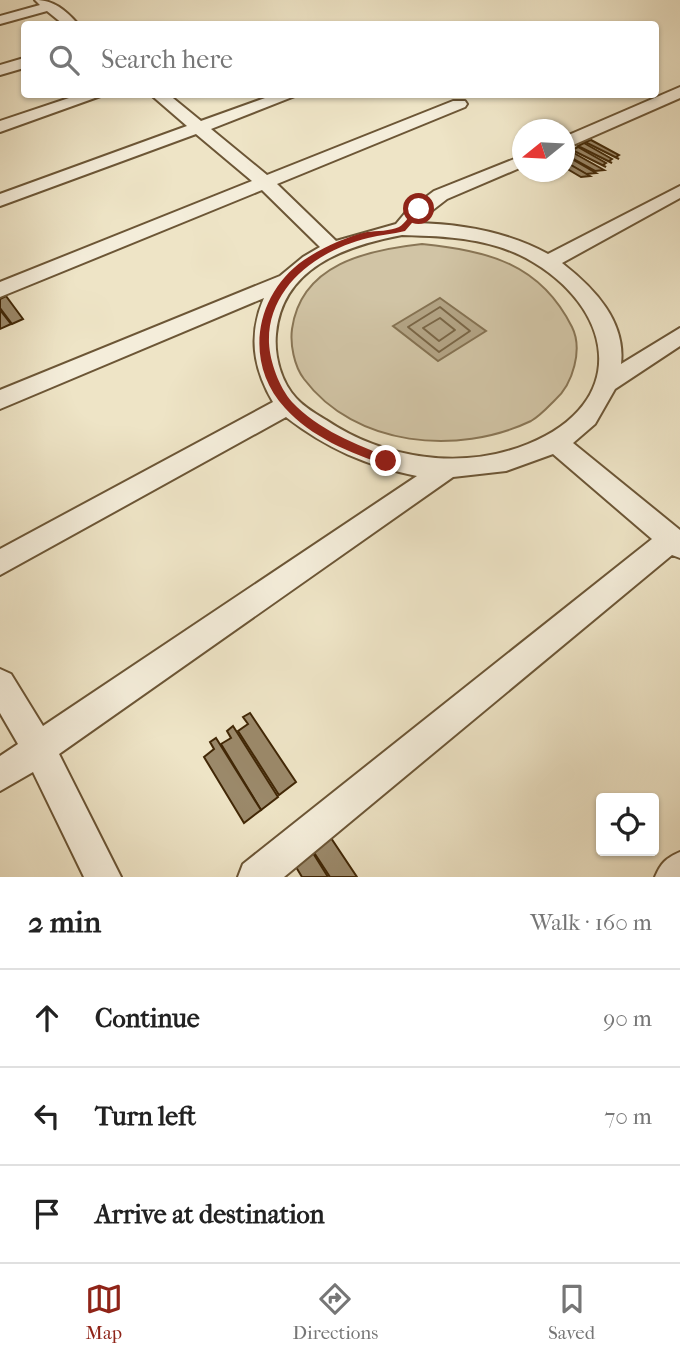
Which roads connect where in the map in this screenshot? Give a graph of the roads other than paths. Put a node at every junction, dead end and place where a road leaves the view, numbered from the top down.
1 (47, 3) edge
2 (0, 20) edge
3 (68, 21) edge
4 (21, 64) edge
5 (0, 70) edge
6 (680, 92) edge
7 (86, 98) edge
8 (163, 98) edge
9 (281, 98) edge
10 (459, 104) dead end
11 (0, 127) edge
12 (200, 128) junction
13 (575, 139) edge
14 (512, 165) edge
15 (266, 184) junction
16 (680, 191) edge
17 (0, 200) edge
18 (402, 229) junction
19 (332, 248) junction
20 (549, 262) junction
21 (286, 281) junction
22 (0, 290) edge
23 (680, 336) edge
24 (608, 383) junction
25 (0, 400) edge
26 (289, 405) junction
27 (556, 443) junction
28 (446, 469) junction
29 (676, 543) edge
30 (0, 563) edge
31 (0, 684) edge
32 (39, 749) junction
33 (0, 775) edge
34 (680, 870) edge
35 (103, 877) edge
36 (256, 877) edge
37 (673, 877) edge

1 - 2 street
1 - 3 street
4 - 5 street
6 - 13 street
7 - 11 street
8 - 12 street
9 - 12 street
10 - 15 street
12 - 15 street
12 - 17 street
14 - 18 street
15 - 19 street
15 - 22 street
16 - 20 street
18 - 19 street
18 - 20 street
19 - 21 street
20 - 24 street
21 - 25 street
21 - 26 street
23 - 24 street
24 - 27 street
26 - 28 street
26 - 30 street
27 - 28 street
27 - 29 street
28 - 32 street
29 - 36 street
31 - 32 street
32 - 33 street
32 - 35 street
34 - 37 street

